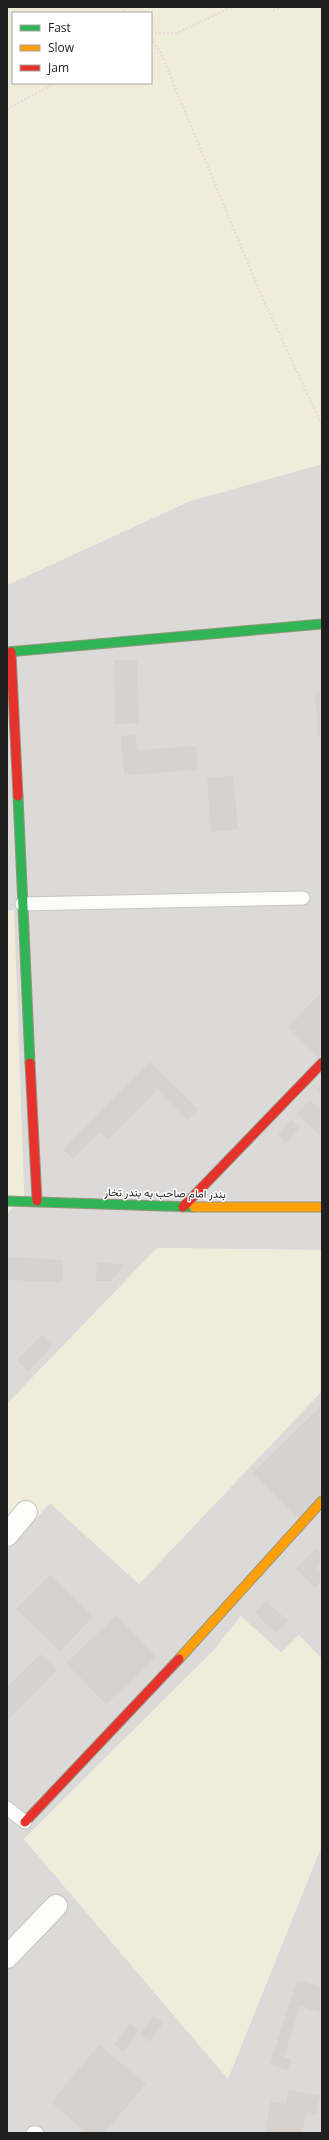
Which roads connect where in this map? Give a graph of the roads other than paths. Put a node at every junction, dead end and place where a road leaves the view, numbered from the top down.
1 (322, 624) edge
2 (9, 652) edge
3 (303, 898) dead end
4 (22, 904) junction
5 (322, 1062) edge
6 (7, 1201) edge
7 (37, 1201) junction
8 (183, 1207) junction
9 (322, 1207) edge
10 (322, 1501) edge
11 (26, 1512) dead end
12 (7, 1535) edge
13 (7, 1808) edge
14 (25, 1822) joint
15 (56, 1906) dead end
16 (7, 1957) edge
17 (33, 2133) edge
18 (37, 2133) edge

1 - 2 street
2 - 4 street
3 - 4 lane
4 - 7 street
5 - 8 street
6 - 7 street, بندر امام صاحب به بندر تخار
7 - 8 street, بندر امام صاحب به بندر تخار
8 - 9 street, بندر امام صاحب به بندر تخار
10 - 14 street
11 - 12 street
13 - 14 lane
15 - 16 street
17 - 18 lane

